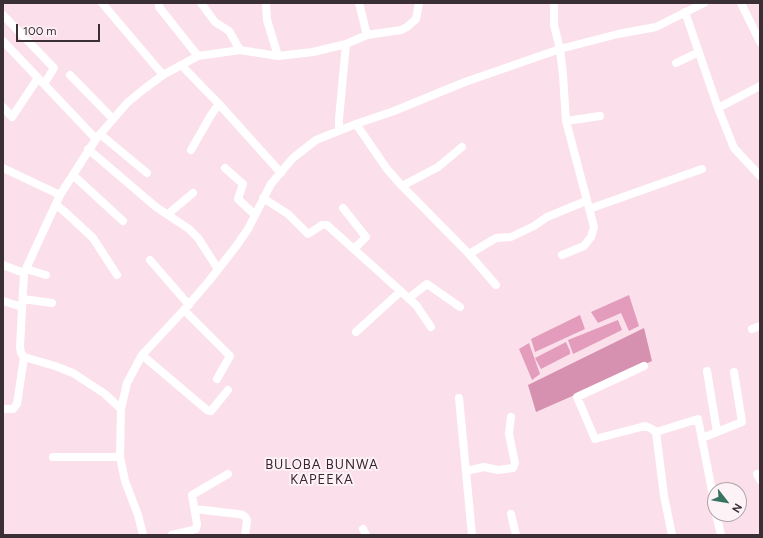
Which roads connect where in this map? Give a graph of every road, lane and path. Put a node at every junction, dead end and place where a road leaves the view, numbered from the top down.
1 (102, 3) edge
2 (159, 3) edge
3 (201, 3) edge
4 (266, 3) edge
5 (359, 3) edge
6 (419, 3) edge
7 (554, 3) edge
8 (704, 3) edge
9 (741, 3) edge
10 (685, 12) junction
11 (3, 14) edge
12 (367, 35) junction
13 (3, 40) edge
14 (760, 42) edge
15 (346, 44) junction
16 (560, 49) junction
17 (240, 50) junction
18 (699, 52) junction
19 (198, 56) junction
20 (278, 56) junction
21 (676, 63) dead end
22 (181, 65) junction
23 (70, 75) dead end
24 (164, 75) junction
25 (41, 81) junction
26 (760, 86) edge
27 (219, 104) junction
28 (3, 107) edge
29 (718, 108) junction
30 (600, 116) dead end
31 (113, 119) junction
32 (566, 121) junction
33 (356, 124) junction
34 (339, 130) junction
35 (98, 137) junction
36 (462, 147) dead end
37 (88, 150) junction
38 (191, 150) dead end
39 (3, 168) edge
40 (225, 168) dead end
41 (702, 169) dead end
42 (147, 173) dead end
43 (281, 173) junction
44 (73, 175) junction
45 (760, 176) edge
46 (402, 186) junction
47 (193, 193) dead end
48 (60, 195) junction
49 (263, 198) junction
50 (56, 205) junction
51 (587, 205) junction
52 (343, 208) dead end
53 (168, 214) junction
54 (256, 215) junction
55 (123, 221) dead end
56 (354, 249) junction
57 (469, 254) junction
58 (562, 254) dead end
59 (150, 260) dead end
60 (3, 265) edge
61 (218, 269) junction
62 (25, 271) junction
63 (46, 275) dead end
64 (117, 275) dead end
65 (496, 285) dead end
66 (401, 291) junction
67 (409, 298) junction
68 (3, 301) edge
69 (22, 303) junction
70 (52, 303) dead end
71 (460, 307) dead end
72 (187, 308) junction
73 (760, 326) edge
74 (432, 327) dead end
75 (752, 329) dead end
76 (356, 332) dead end
77 (142, 355) junction
78 (24, 357) junction
79 (644, 366) dead end
80 (707, 371) dead end
81 (734, 372) dead end
82 (217, 379) dead end
83 (228, 390) dead end
84 (459, 398) dead end
85 (3, 409) edge
86 (120, 409) junction
87 (511, 417) dead end
88 (656, 432) junction
89 (717, 432) junction
90 (702, 438) junction
91 (53, 457) dead end
92 (120, 457) junction
93 (466, 471) junction
94 (228, 474) dead end
95 (710, 482) edge
96 (195, 509) junction
97 (511, 514) dead end
98 (718, 522) edge
99 (143, 535) edge
100 (172, 535) edge
101 (245, 535) edge
102 (472, 535) edge
103 (516, 535) edge
104 (672, 535) edge
105 (720, 535) edge

1 - 24 street
2 - 19 street
3 - 17 street
4 - 20 street
5 - 12 street
6 - 12 street
7 - 16 street
8 - 10 street
9 - 14 street
10 - 16 street
10 - 18 street
11 - 25 street
12 - 15 street
13 - 25 street
15 - 20 street
15 - 34 street
16 - 32 street
16 - 33 street
17 - 19 street
17 - 20 street
18 - 21 street
18 - 29 street
19 - 22 street
22 - 24 street
22 - 27 street
23 - 31 street
24 - 31 street
25 - 28 street
25 - 35 street
26 - 29 street
27 - 38 street
27 - 43 street
29 - 45 street
30 - 32 street
31 - 35 street
32 - 51 street
33 - 34 street
33 - 46 street
34 - 43 street
35 - 37 street
35 - 42 street
36 - 46 street
37 - 44 street
37 - 53 street
39 - 48 street
40 - 54 street
41 - 51 street
43 - 49 street
44 - 48 street
44 - 55 street
46 - 57 street
47 - 53 street
48 - 50 street
49 - 54 street
49 - 56 street
50 - 62 street
50 - 64 street
51 - 57 street
51 - 58 street
52 - 56 street
53 - 61 street
54 - 61 street
56 - 66 street
57 - 65 street
59 - 72 street
60 - 62 street
61 - 72 street
62 - 63 street
62 - 69 street
66 - 67 street
66 - 76 street
67 - 71 street
67 - 74 street
68 - 69 street
69 - 70 street
69 - 78 street
72 - 77 street
72 - 82 street
73 - 75 street
77 - 83 street
77 - 86 street
78 - 85 street
78 - 86 street
79 - 88 street
80 - 89 street
81 - 89 street
84 - 93 street
86 - 92 street
87 - 93 street
88 - 90 street
88 - 104 street
89 - 90 street
90 - 95 street
91 - 92 street
92 - 99 street
93 - 102 street
94 - 96 street
96 - 100 street
96 - 101 street
97 - 103 street
98 - 105 street

